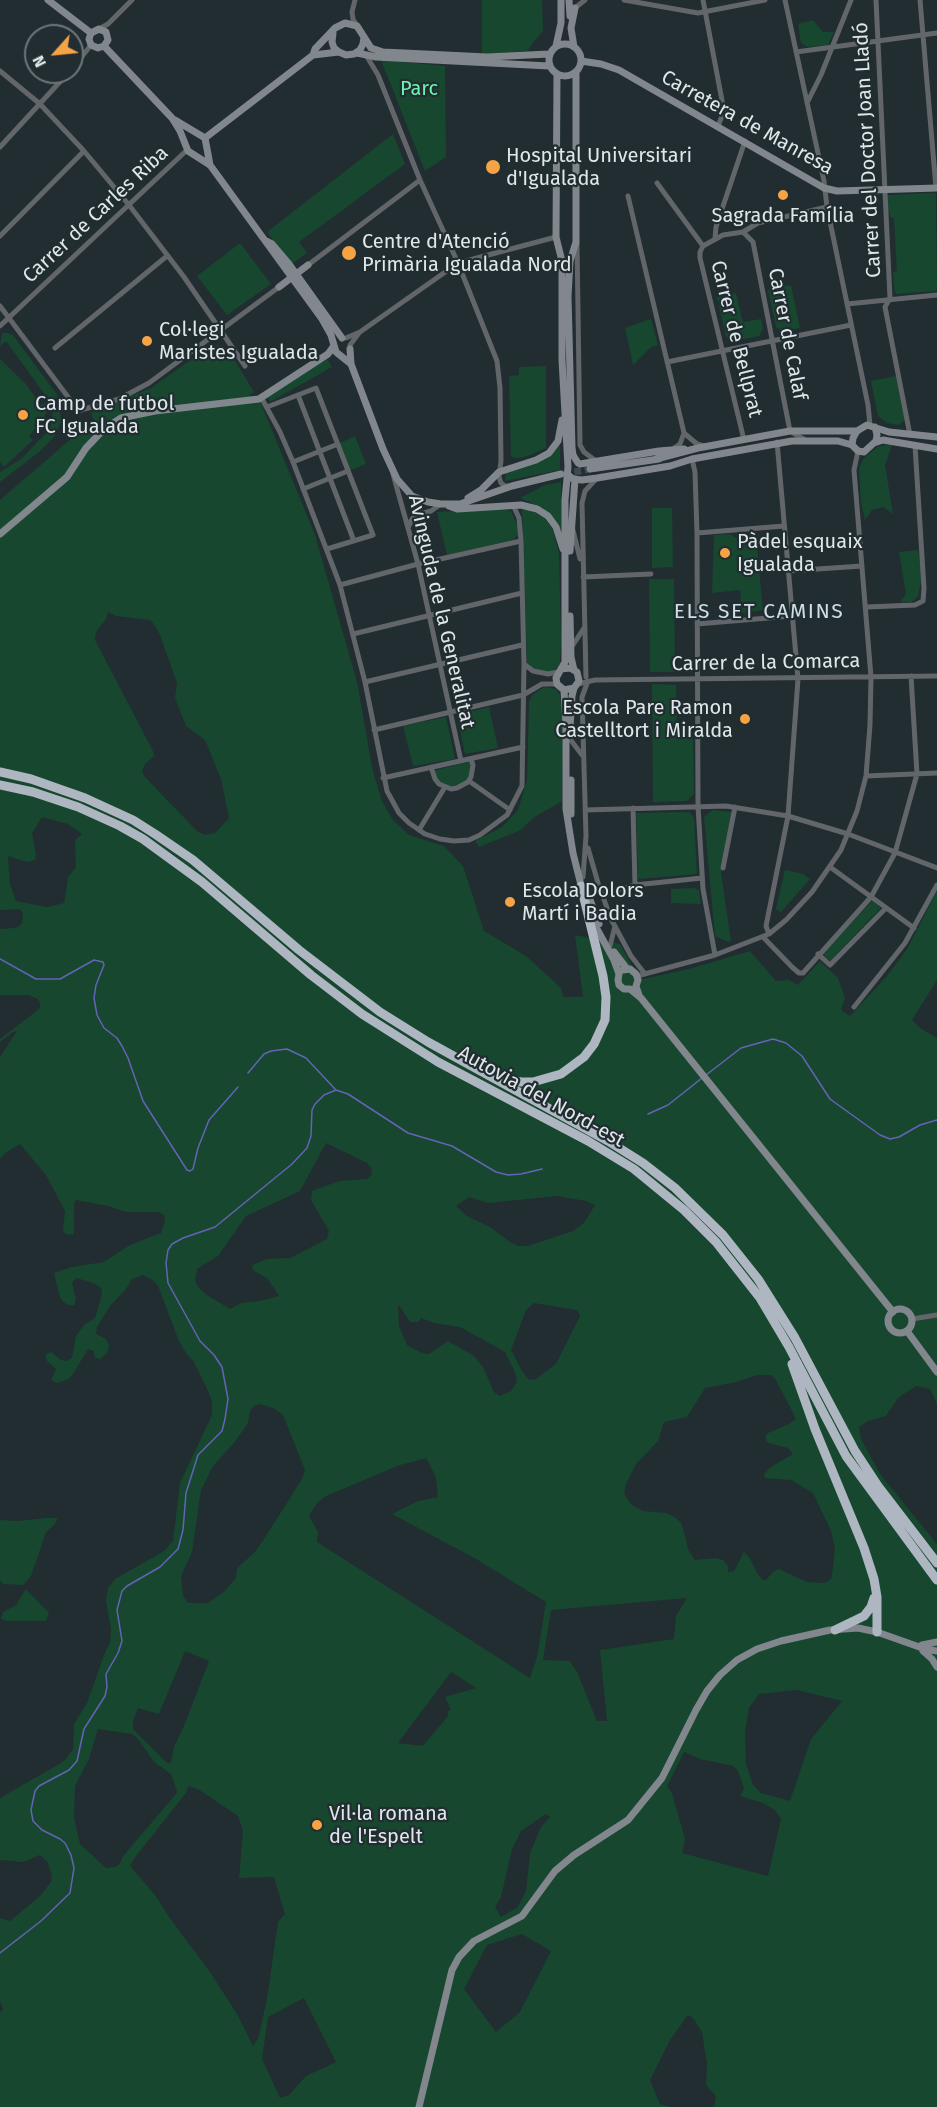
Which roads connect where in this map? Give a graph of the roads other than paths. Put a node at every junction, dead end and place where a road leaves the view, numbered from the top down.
1 (48, 0) edge
2 (132, 0) edge
3 (355, 0) edge
4 (561, 0) edge
5 (569, 0) edge
6 (578, 0) edge
7 (585, 0) edge
8 (624, 0) edge
9 (703, 0) edge
10 (765, 0) edge
11 (785, 0) edge
12 (851, 0) edge
13 (876, 0) edge
14 (920, 0) edge
15 (574, 8) junction
16 (706, 12) junction
17 (357, 26) junction
18 (571, 28) junction
19 (99, 29) junction
20 (91, 33) junction
21 (333, 33) junction
22 (937, 33) edge
23 (923, 36) junction
24 (364, 37) junction
25 (879, 41) junction
26 (92, 45) junction
27 (104, 46) junction
28 (556, 46) junction
29 (574, 47) junction
30 (830, 48) junction
31 (339, 52) junction
32 (357, 52) junction
33 (796, 52) junction
34 (549, 54) junction
35 (84, 55) edge
36 (313, 55) junction
37 (366, 55) junction
38 (581, 61) junction
39 (549, 66) junction
40 (0, 70) edge
41 (576, 72) junction
42 (556, 74) junction
43 (58, 84) edge
44 (40, 104) junction
45 (807, 104) junction
46 (724, 111) junction
47 (172, 117) junction
48 (708, 120) junction
49 (718, 126) junction
50 (195, 133) junction
51 (205, 138) junction
52 (745, 141) junction
53 (0, 147) edge
54 (186, 147) junction
55 (206, 147) junction
56 (84, 151) junction
57 (195, 155) junction
58 (210, 165) junction
59 (420, 180) junction
60 (657, 183) dead end
61 (824, 188) junction
62 (936, 188) edge
63 (885, 190) junction
64 (628, 196) dead end
65 (129, 205) junction
66 (827, 207) junction
67 (742, 232) junction
68 (0, 236) edge
69 (555, 237) junction
70 (715, 238) junction
71 (266, 241) junction
72 (576, 242) junction
73 (703, 246) junction
74 (273, 254) junction
75 (167, 256) junction
76 (458, 263) junction
77 (287, 267) junction
78 (306, 267) junction
79 (293, 276) junction
80 (281, 285) junction
81 (301, 285) junction
82 (308, 293) junction
83 (937, 295) edge
84 (890, 298) junction
85 (847, 304) junction
86 (0, 306) edge
87 (10, 317) junction
88 (851, 325) junction
89 (0, 326) edge
90 (220, 330) junction
91 (773, 341) junction
92 (347, 342) junction
93 (55, 348) dead end
94 (336, 350) junction
95 (724, 350) junction
96 (667, 362) junction
97 (351, 364) junction
98 (244, 366) dead end
99 (298, 395) junction
100 (260, 398) junction
101 (579, 406) junction
102 (267, 407) junction
103 (564, 409) junction
104 (873, 426) junction
105 (571, 428) junction
106 (790, 431) junction
107 (857, 431) junction
108 (684, 433) junction
109 (910, 435) junction
110 (937, 437) edge
111 (744, 440) junction
112 (806, 441) junction
113 (777, 442) junction
114 (874, 443) junction
115 (338, 444) junction
116 (852, 445) junction
117 (915, 446) junction
118 (708, 447) junction
119 (698, 448) junction
120 (937, 449) edge
121 (670, 450) junction
122 (319, 451) junction
123 (858, 451) junction
124 (704, 456) junction
125 (656, 459) junction
126 (692, 459) junction
127 (293, 462) junction
128 (597, 462) junction
129 (579, 464) junction
130 (590, 469) tunnel mouth
131 (392, 470) junction
132 (348, 471) junction
133 (499, 472) junction
134 (570, 475) junction
135 (330, 478) junction
136 (597, 478) junction
137 (512, 486) junction
138 (303, 489) junction
139 (442, 504) junction
140 (460, 504) junction
141 (513, 505) junction
142 (571, 522) junction
143 (407, 526) junction
144 (784, 526) junction
145 (697, 533) junction
146 (0, 534) edge
147 (354, 541) junction
148 (521, 541) junction
149 (327, 549) junction
150 (566, 563) junction
151 (418, 564) junction
152 (862, 566) junction
153 (583, 569) junction
154 (788, 571) junction
155 (651, 574) dead end
156 (583, 577) junction
157 (340, 585) junction
158 (522, 593) junction
159 (867, 607) junction
160 (429, 615) junction
161 (792, 616) junction
162 (697, 624) junction
163 (584, 628) junction
164 (353, 634) junction
165 (522, 645) junction
166 (570, 650) junction
167 (440, 664) junction
168 (524, 664) junction
169 (560, 671) junction
170 (576, 671) junction
171 (912, 676) junction
172 (937, 676) edge
173 (871, 677) junction
174 (798, 678) junction
175 (587, 679) junction
176 (697, 680) junction
177 (364, 681) junction
178 (557, 684) junction
179 (576, 686) junction
180 (564, 690) junction
181 (523, 695) junction
182 (451, 712) junction
183 (374, 730) junction
184 (570, 740) junction
185 (523, 747) junction
186 (583, 757) junction
187 (471, 759) junction
188 (461, 761) junction
189 (432, 767) junction
190 (0, 772) edge
191 (937, 773) edge
192 (917, 774) junction
193 (866, 776) junction
194 (383, 778) junction
195 (469, 781) junction
196 (0, 785) edge
197 (445, 787) junction
198 (698, 806) junction
199 (735, 807) junction
200 (633, 808) junction
201 (510, 810) junction
202 (585, 810) junction
203 (788, 816) junction
204 (419, 830) junction
205 (848, 834) junction
206 (586, 840) junction
207 (896, 853) junction
208 (830, 867) junction
209 (723, 868) dead end
210 (937, 868) edge
211 (702, 878) junction
212 (582, 882) junction
213 (635, 885) junction
214 (937, 885) edge
215 (602, 895) junction
216 (871, 897) junction
217 (886, 908) junction
218 (615, 926) junction
219 (914, 928) junction
220 (766, 935) junction
221 (610, 946) junction
222 (819, 954) junction
223 (715, 955) junction
224 (627, 969) junction
225 (619, 974) junction
226 (641, 975) junction
227 (633, 987) junction
228 (854, 1007) dead end
229 (461, 1061) junction
230 (893, 1312) junction
231 (937, 1315) edge
232 (912, 1319) junction
233 (907, 1331) junction
234 (789, 1347) junction
235 (929, 1361) junction
236 (937, 1372) edge
237 (937, 1377) edge
238 (937, 1563) edge
239 (937, 1580) edge
240 (875, 1584) junction
241 (835, 1630) junction
242 (877, 1632) junction
243 (937, 1642) edge
244 (913, 1644) junction
245 (937, 1651) edge
246 (937, 1667) edge
247 (419, 2107) edge

1 - 20 street
2 - 19 street
3 - 17 street
4 - 28 street
5 - 18 street
6 - 15 street
7 - 15 street
8 - 16 street
9 - 16 street
10 - 16 street
11 - 33 street
12 - 30 street
13 - 25 street, Carrer del Doctor Joan Lladó
14 - 23 street
15 - 18 street
16 - 46 street
17 - 21 street
17 - 24 street
18 - 29 street
19 - 20 street
19 - 27 street
20 - 26 street
21 - 31 street
21 - 36 street
22 - 23 street
23 - 25 street
23 - 62 street
24 - 32 street
24 - 34 street
25 - 30 street
25 - 63 street, Carrer del Doctor Joan Lladó
26 - 27 street
26 - 35 street
27 - 47 street
28 - 29 street
28 - 34 street
29 - 38 street
30 - 33 street
30 - 45 street
31 - 32 street
31 - 36 street
32 - 37 street
33 - 45 street
34 - 39 street
36 - 51 street
37 - 39 street
37 - 59 street
38 - 41 street
38 - 48 street, Carretera de Manresa
39 - 42 street
40 - 44 street
41 - 42 street
41 - 72 street
42 - 69 street
43 - 44 street
44 - 53 street
44 - 56 street
45 - 61 street
46 - 48 street
46 - 49 street
47 - 50 street
47 - 54 street
48 - 49 street, Carretera de Manresa
49 - 52 street, Carretera de Manresa
50 - 51 street
50 - 54 street
51 - 55 street
52 - 61 street, Carretera de Manresa
52 - 70 street
54 - 57 street
54 - 65 street, Carrer de Carles Riba
55 - 57 street
55 - 58 street
56 - 65 street
56 - 68 street
57 - 58 street
58 - 71 street
59 - 76 street
59 - 78 street
60 - 73 street
61 - 63 street, Carretera de Manresa
61 - 66 street
62 - 63 street, Carretera de Manresa
63 - 84 street, Carrer del Doctor Joan Lladó
64 - 96 street
65 - 75 street
65 - 87 street, Carrer de Carles Riba
66 - 67 street
66 - 85 street
67 - 70 street
67 - 91 street, Carrer de Calaf
69 - 76 street
69 - 103 street
70 - 73 street
71 - 74 street
71 - 77 street
72 - 101 street
72 - 105 street
73 - 95 street, Carrer de Bellprat
74 - 77 street
74 - 79 street
75 - 90 street
75 - 93 street
76 - 92 street
76 - 133 street
77 - 78 street
77 - 79 street
77 - 80 street
78 - 79 street
78 - 81 street
79 - 80 street
79 - 81 street
79 - 82 street
80 - 81 street
80 - 90 street
81 - 82 street
81 - 94 street
82 - 92 street
83 - 84 street
84 - 85 street
84 - 109 street, Carrer del Doctor Joan Lladó
85 - 88 street
86 - 87 street
87 - 89 street, Carrer de Carles Riba
87 - 90 street
88 - 91 street
88 - 104 street
90 - 98 street
91 - 95 street
91 - 106 street, Carrer de Calaf
92 - 94 street
92 - 94 street
92 - 97 street
94 - 97 street
94 - 100 street
95 - 96 street
95 - 111 street, Carrer de Bellprat
96 - 108 street
97 - 131 street
99 - 102 street
99 - 115 street
99 - 122 street
100 - 102 street
100 - 146 street
101 - 105 street
101 - 128 street
102 - 127 street
103 - 133 street
103 - 134 street
104 - 107 street
104 - 109 street
104 - 114 street
105 - 129 street
106 - 107 street
106 - 111 street
106 - 112 street
107 - 116 street
108 - 118 street
108 - 121 street
109 - 110 street
111 - 118 street
112 - 113 street
112 - 116 street
113 - 124 street
113 - 144 street
114 - 117 street
114 - 123 street
115 - 122 street
115 - 132 street
116 - 123 street
117 - 120 street
117 - 159 street
118 - 119 street
119 - 121 street
119 - 125 street
121 - 128 street
122 - 127 street
122 - 135 street
123 - 152 street
124 - 125 street
124 - 126 street
125 - 130 street
126 - 136 street
126 - 145 street
127 - 138 street
128 - 129 street
129 - 134 street
129 - 134 street
131 - 139 street
131 - 143 street, Avinguda de la Generalitat
132 - 135 street
132 - 147 street
133 - 137 street
133 - 140 street
134 - 136 street
134 - 137 street
134 - 142 street
134 - 150 street
135 - 138 street
135 - 147 street
136 - 153 street
137 - 140 street
138 - 149 street
139 - 140 street
139 - 141 street
139 - 143 street
141 - 148 street
141 - 150 street
142 - 153 street
142 - 166 street
143 - 151 street, Avinguda de la Generalitat
144 - 145 street
144 - 154 street
145 - 162 street
147 - 149 street
148 - 151 street
148 - 158 street
149 - 157 street
150 - 169 street
151 - 157 street
151 - 160 street, Avinguda de la Generalitat
152 - 154 street
152 - 159 street
153 - 156 street
154 - 161 street
155 - 156 street
156 - 163 street
157 - 164 street
158 - 160 street
158 - 165 street
159 - 173 street
160 - 164 street
160 - 167 street, Avinguda de la Generalitat
161 - 162 street
161 - 174 street
162 - 176 street
163 - 166 street
163 - 175 street
164 - 177 street
165 - 167 street
165 - 168 street
166 - 170 street
167 - 177 street
167 - 182 street, Avinguda de la Generalitat
168 - 169 street
168 - 181 street
169 - 170 street
169 - 178 street
170 - 175 street, Carrer de la Comarca
170 - 179 street
171 - 172 street, Carrer de la Comarca
171 - 173 street, Carrer de la Comarca
171 - 192 street
173 - 174 street, Carrer de la Comarca
173 - 193 street
174 - 176 street, Carrer de la Comarca
174 - 203 street
175 - 176 street, Carrer de la Comarca
175 - 179 street
175 - 186 street
176 - 198 street
177 - 183 street
178 - 180 street
178 - 181 street
179 - 180 street
179 - 184 street
180 - 212 street
181 - 182 street
181 - 185 street
182 - 183 street
182 - 188 street, Avinguda de la Generalitat
183 - 194 street
184 - 186 street
184 - 212 street
185 - 187 street
185 - 201 street
186 - 202 street
187 - 188 street
187 - 195 street
188 - 189 street
189 - 194 street
189 - 197 street
190 - 229 highway, Autovia del Nord-est
191 - 192 street
192 - 193 street
192 - 207 street
193 - 205 street
194 - 204 street
195 - 197 street
195 - 201 street
196 - 234 highway, Autovia del Nord-est
197 - 204 street
198 - 199 street
198 - 200 street
198 - 211 street
199 - 203 street
199 - 209 street
200 - 202 street
200 - 213 street
201 - 204 street
202 - 206 street
203 - 205 street
203 - 220 street
205 - 207 street
205 - 208 street
206 - 212 street
206 - 215 street
207 - 210 street
207 - 216 street
208 - 216 street
208 - 220 street
211 - 213 street
211 - 223 street
212 - 221 street
212 - 225 street
212 - 229 highway
213 - 215 street
214 - 219 street
215 - 218 street
216 - 217 street
216 - 222 street
217 - 219 street
217 - 222 street
218 - 221 street
218 - 226 street
219 - 228 street
220 - 222 street
220 - 223 street
221 - 224 street
223 - 226 street
224 - 225 street
224 - 226 street
225 - 227 street
226 - 227 street
227 - 230 street
229 - 238 highway, Autovia del Nord-est
230 - 232 street
230 - 233 street
231 - 232 street
232 - 233 street
233 - 235 street
234 - 239 highway, Autovia del Nord-est
234 - 240 highway
235 - 236 street
235 - 237 street
240 - 241 highway
240 - 242 highway
241 - 242 street
241 - 247 street
242 - 244 street
243 - 244 street
244 - 245 street
244 - 246 street

